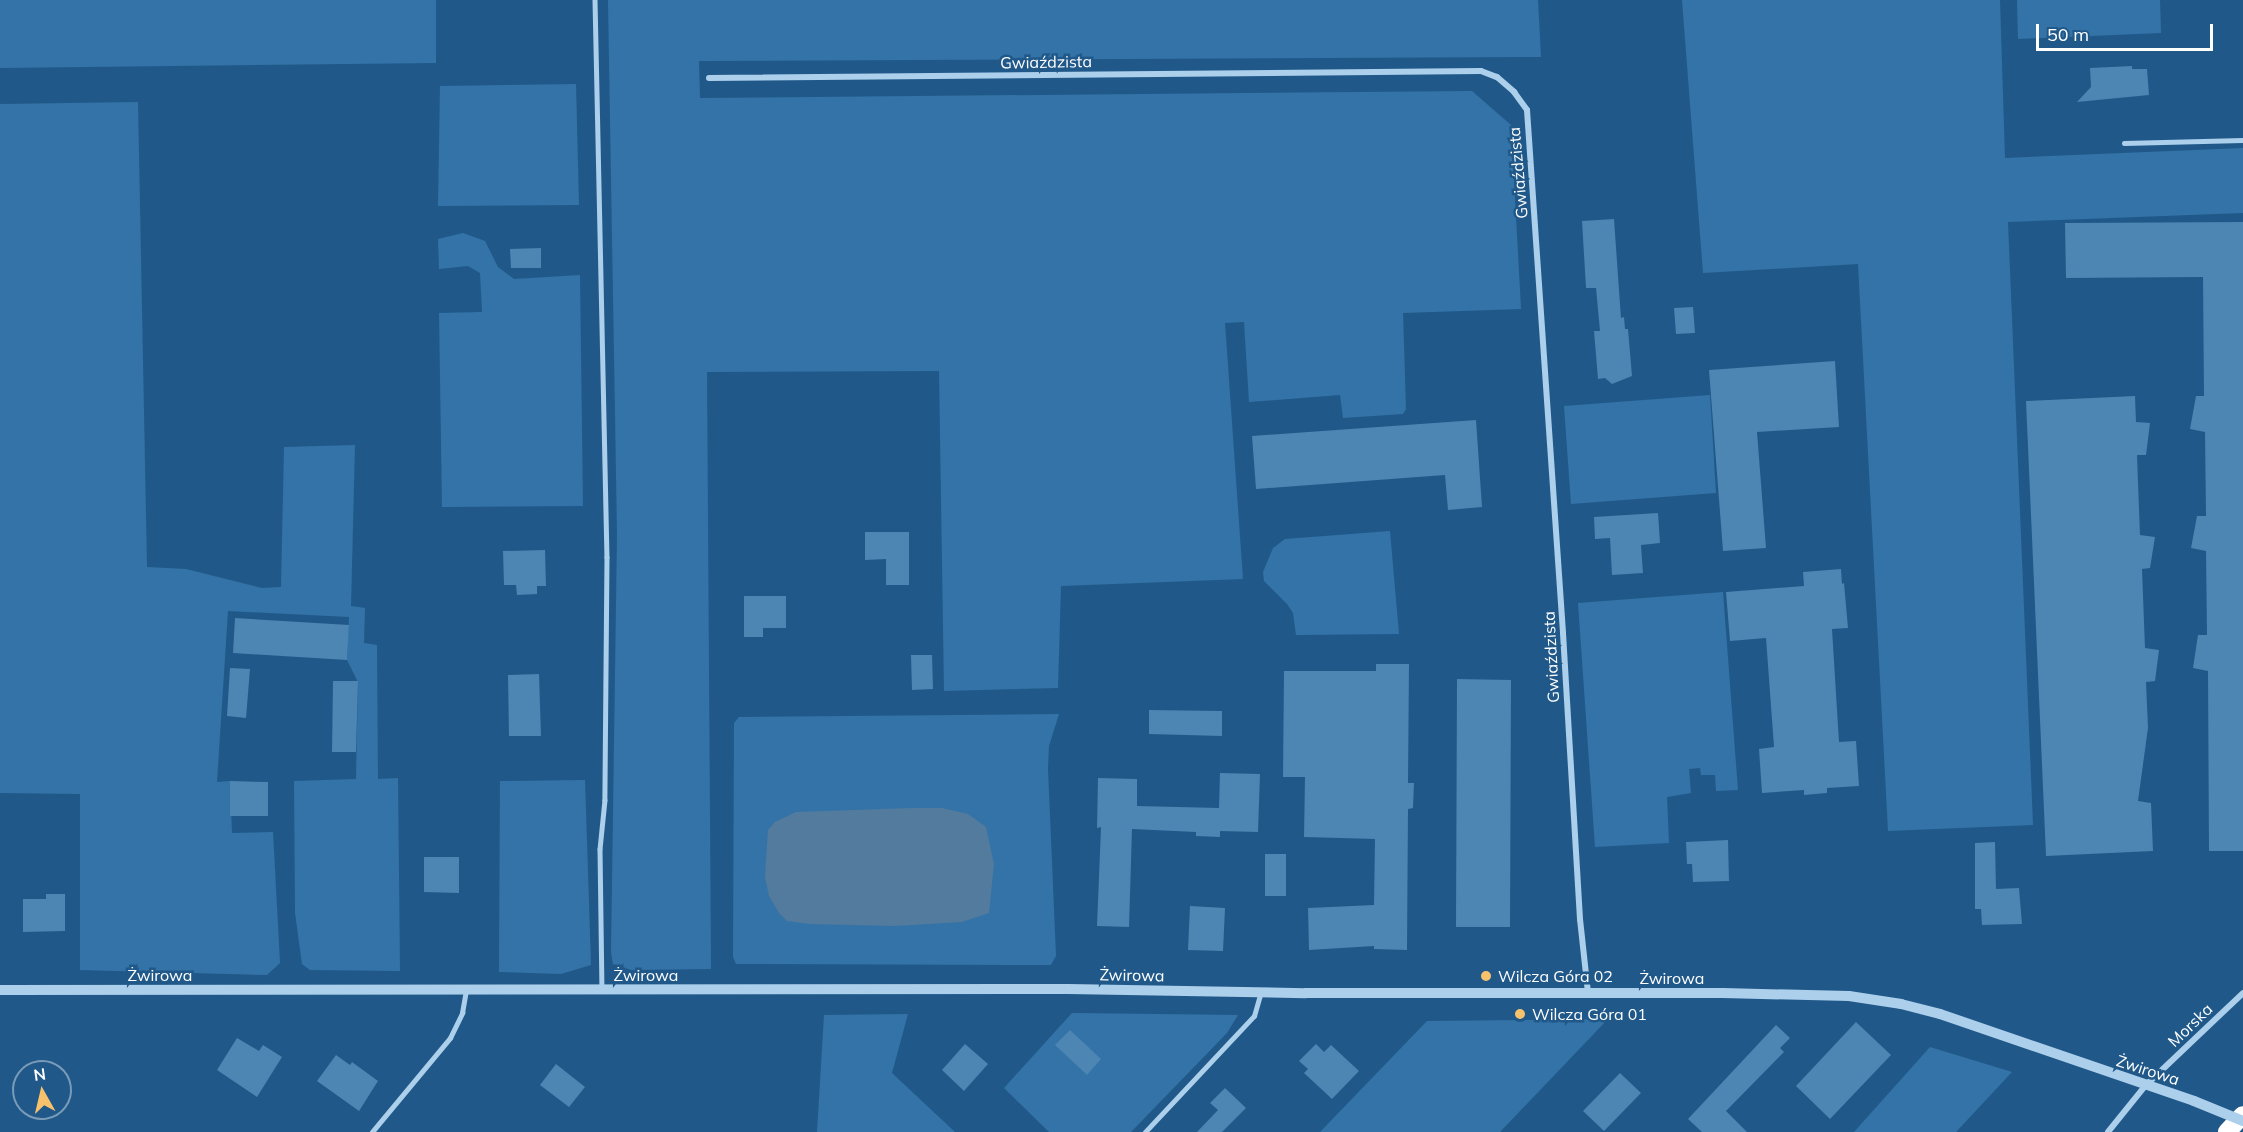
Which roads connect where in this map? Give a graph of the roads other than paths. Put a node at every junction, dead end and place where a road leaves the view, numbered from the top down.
1 (595, 0) edge
2 (709, 78) dead end
3 (2243, 140) edge
4 (2124, 143) dead end
5 (0, 990) edge
6 (466, 990) junction
7 (602, 991) junction
8 (1261, 992) junction
9 (1588, 993) junction
10 (2243, 993) edge
11 (2145, 1086) junction
12 (2243, 1115) edge
13 (2243, 1121) edge
14 (372, 1132) edge
15 (1145, 1132) edge
16 (2108, 1132) edge
17 (2227, 1132) edge

1 - 7 lane
2 - 9 street, Gwiaździsta
3 - 4 lane
5 - 6 street, Żwirowa
6 - 7 street, Żwirowa
6 - 14 lane
7 - 8 street, Żwirowa
8 - 9 street, Żwirowa
8 - 15 lane
9 - 11 street, Żwirowa
10 - 11 street, Morska
11 - 13 street, Żwirowa, bridge
11 - 16 street, Morska
12 - 17 highway

